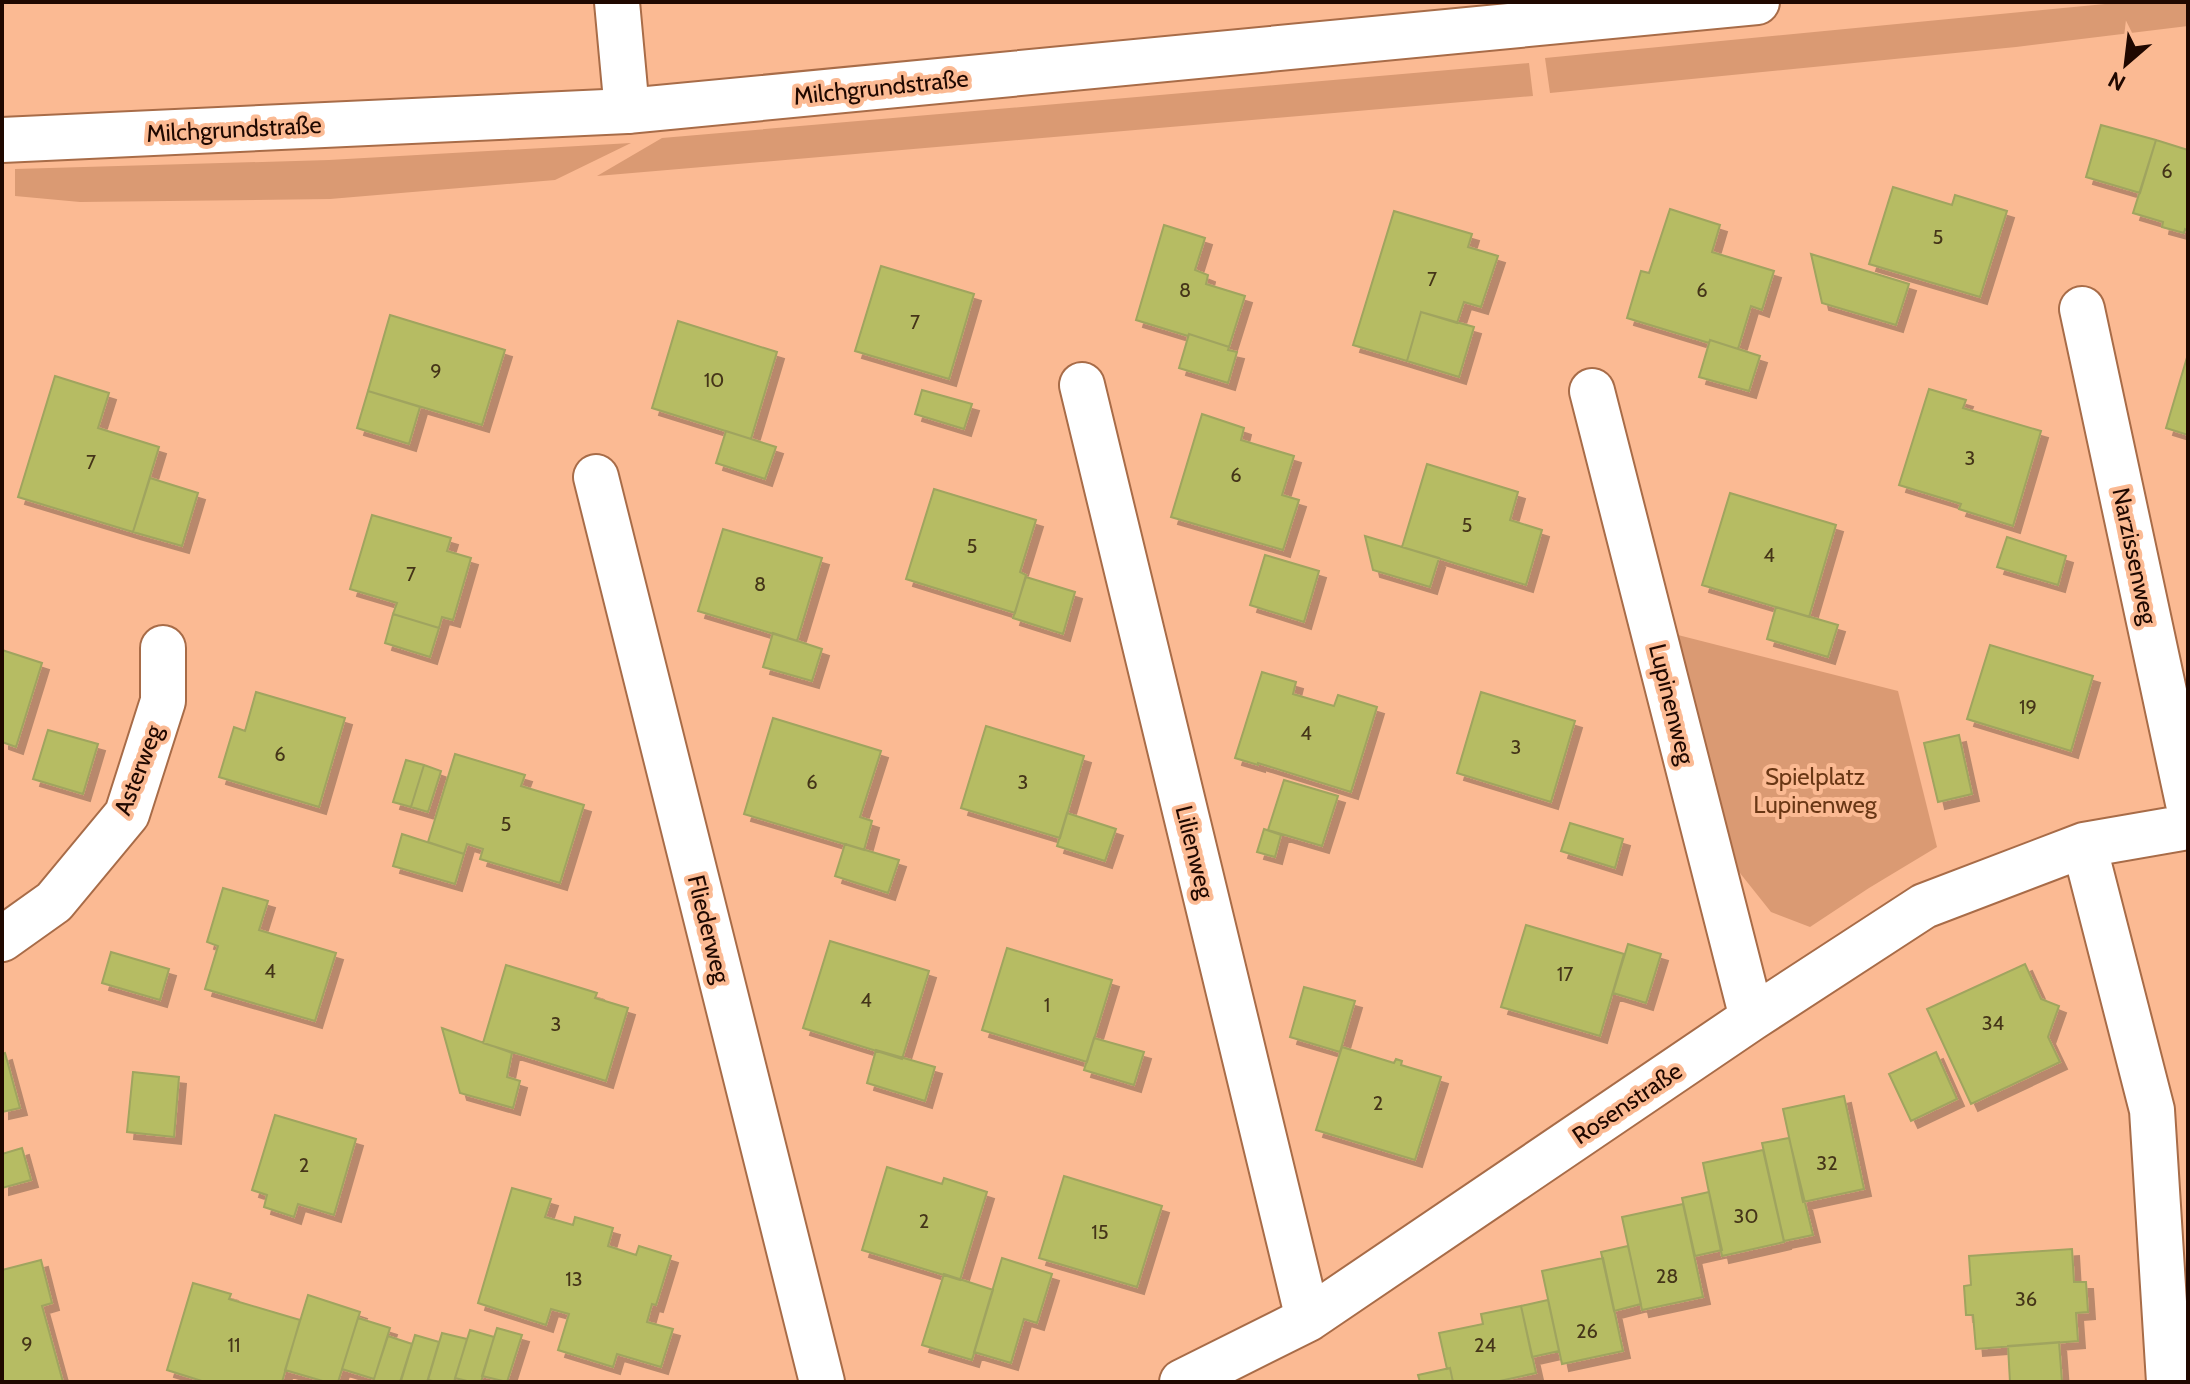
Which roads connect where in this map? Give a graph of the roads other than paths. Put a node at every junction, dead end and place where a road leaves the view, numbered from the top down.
1 (617, 2) edge
2 (1757, 2) edge
3 (1536, 13) edge
4 (627, 111) junction
5 (2, 140) edge
6 (2082, 309) dead end
7 (1082, 385) dead end
8 (1592, 391) dead end
9 (596, 477) dead end
10 (163, 648) dead end
11 (2188, 803) edge
12 (2188, 827) edge
13 (2084, 845) junction
14 (2, 939) edge
15 (1752, 1018) junction
16 (1308, 1319) junction
17 (822, 1382) edge
18 (1182, 1382) edge
19 (2169, 1382) edge

1 - 4 street
2 - 3 street, Milchgrundstraße
3 - 4 street, Milchgrundstraße
4 - 5 street, Milchgrundstraße
6 - 11 street, Narzissenweg
7 - 16 street, Lilienweg
8 - 15 street, Lupinenweg
9 - 17 street, Fliederweg
10 - 14 street, Asterweg
12 - 13 street, Rosenstraße
13 - 15 street, Rosenstraße
13 - 19 street
15 - 16 street, Rosenstraße
16 - 18 street, Rosenstraße

